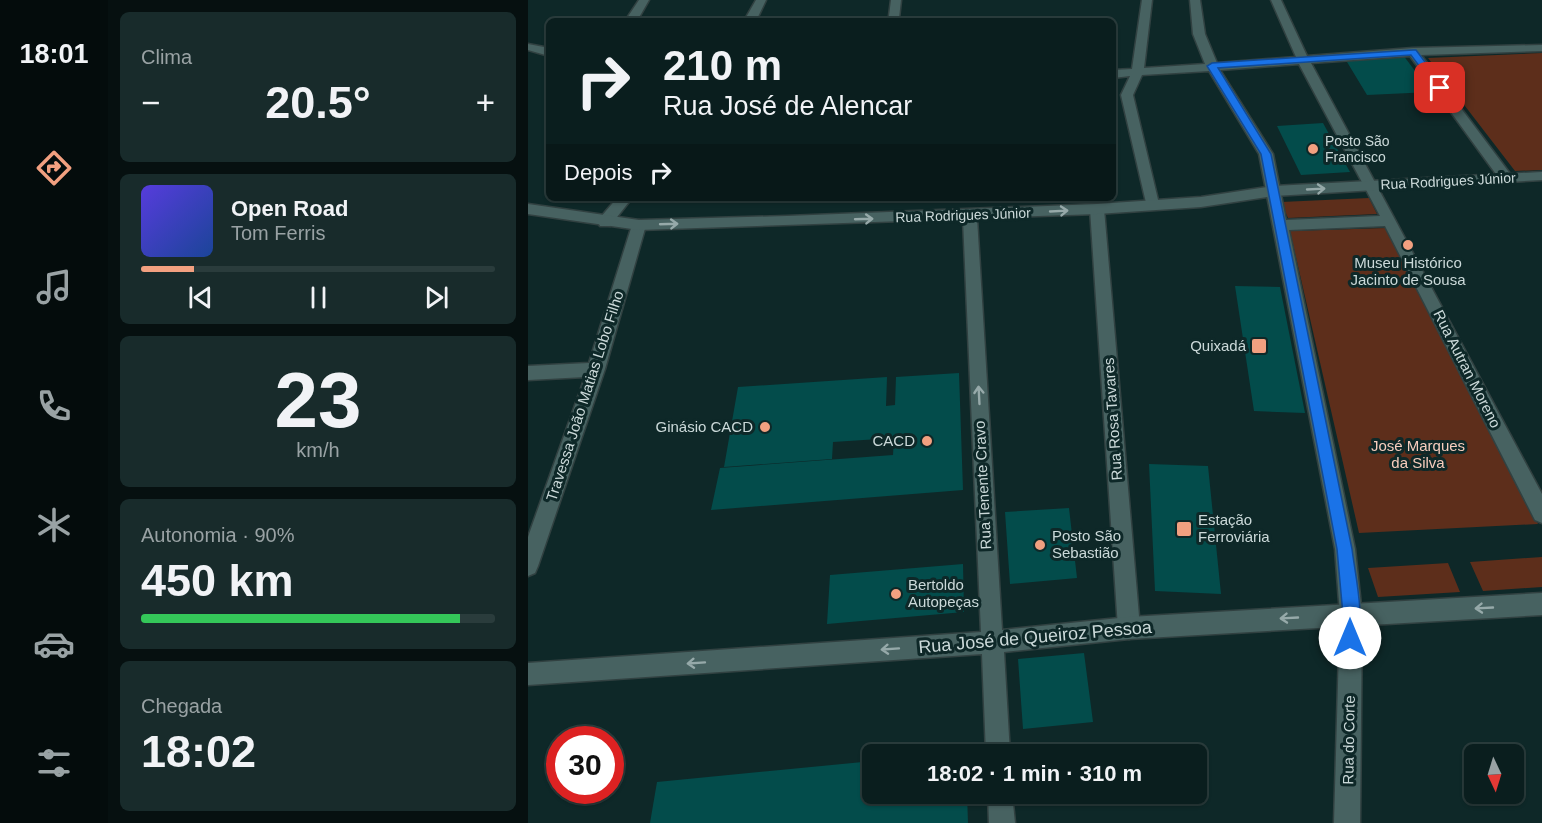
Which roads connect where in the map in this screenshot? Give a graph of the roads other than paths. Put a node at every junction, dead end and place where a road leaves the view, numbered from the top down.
1 (644, 0) edge
2 (761, 0) edge
3 (896, 0) edge
4 (1147, 0) edge
5 (1195, 0) edge
6 (1276, 0) edge
7 (896, 16) dead end
8 (634, 18) edge
9 (752, 18) edge
10 (528, 47) edge
11 (1542, 48) edge
12 (546, 51) edge
13 (1413, 52) junction
14 (1303, 60) junction
15 (1212, 66) junction
16 (1138, 72) junction
17 (1116, 74) edge
18 (1542, 176) edge
19 (1506, 178) junction
20 (1371, 186) junction
21 (1274, 191) junction
22 (622, 201) edge
23 (1152, 204) junction
24 (528, 209) edge
25 (1097, 209) junction
26 (970, 215) junction
27 (1390, 221) junction
28 (605, 222) junction
29 (639, 225) junction
30 (1282, 225) junction
31 (596, 369) junction
32 (528, 374) edge
33 (1542, 514) edge
34 (528, 566) edge
35 (1542, 604) edge
36 (1351, 615) junction
37 (1129, 628) junction
38 (990, 642) junction
39 (528, 674) edge
40 (997, 744) edge
41 (1001, 804) edge
42 (1002, 823) edge
43 (1347, 823) edge

1 - 8 street
2 - 9 street
3 - 7 street
4 - 16 street
5 - 15 street, Rua do Corte
6 - 14 street, Rua Autran Moreno
10 - 12 street
11 - 13 street
13 - 14 street
13 - 19 street
14 - 15 street
14 - 20 street, Rua Autran Moreno
15 - 16 street
15 - 21 street, Rua do Corte
16 - 17 street
16 - 23 street
18 - 19 street, Rua Rodrigues Júnior
19 - 20 street, Rua Rodrigues Júnior
21 -> 20 street, Rua Rodrigues Júnior
20 - 27 street, Rua Autran Moreno
21 - 23 street, Rua Rodrigues Júnior
21 - 30 street, Rua do Corte
22 - 28 street
23 - 25 street, Rua Rodrigues Júnior
24 - 28 street, Rua Rodrigues Júnior
26 -> 25 street, Rua Rodrigues Júnior
25 - 37 street, Rua Rosa Tavares
29 -> 26 street, Rua Rodrigues Júnior
38 -> 26 street, Rua Tenente Cravo
27 - 30 street
27 - 33 street, Rua Autran Moreno
28 - 29 street, Rua Rodrigues Júnior
29 - 31 street, Travessa João Matias Lobo Filho
30 - 36 street, Rua do Corte
31 - 32 street
31 - 34 street, Travessa João Matias Lobo Filho
35 -> 36 street, Rua José de Queiroz Pessoa
36 -> 37 street, Rua José de Queiroz Pessoa
36 - 43 street, Rua do Corte
37 - 38 street, Rua José de Queiroz Pessoa
38 -> 39 street, Rua José de Queiroz Pessoa
38 - 40 street, Rua Tenente Cravo
41 - 42 street

